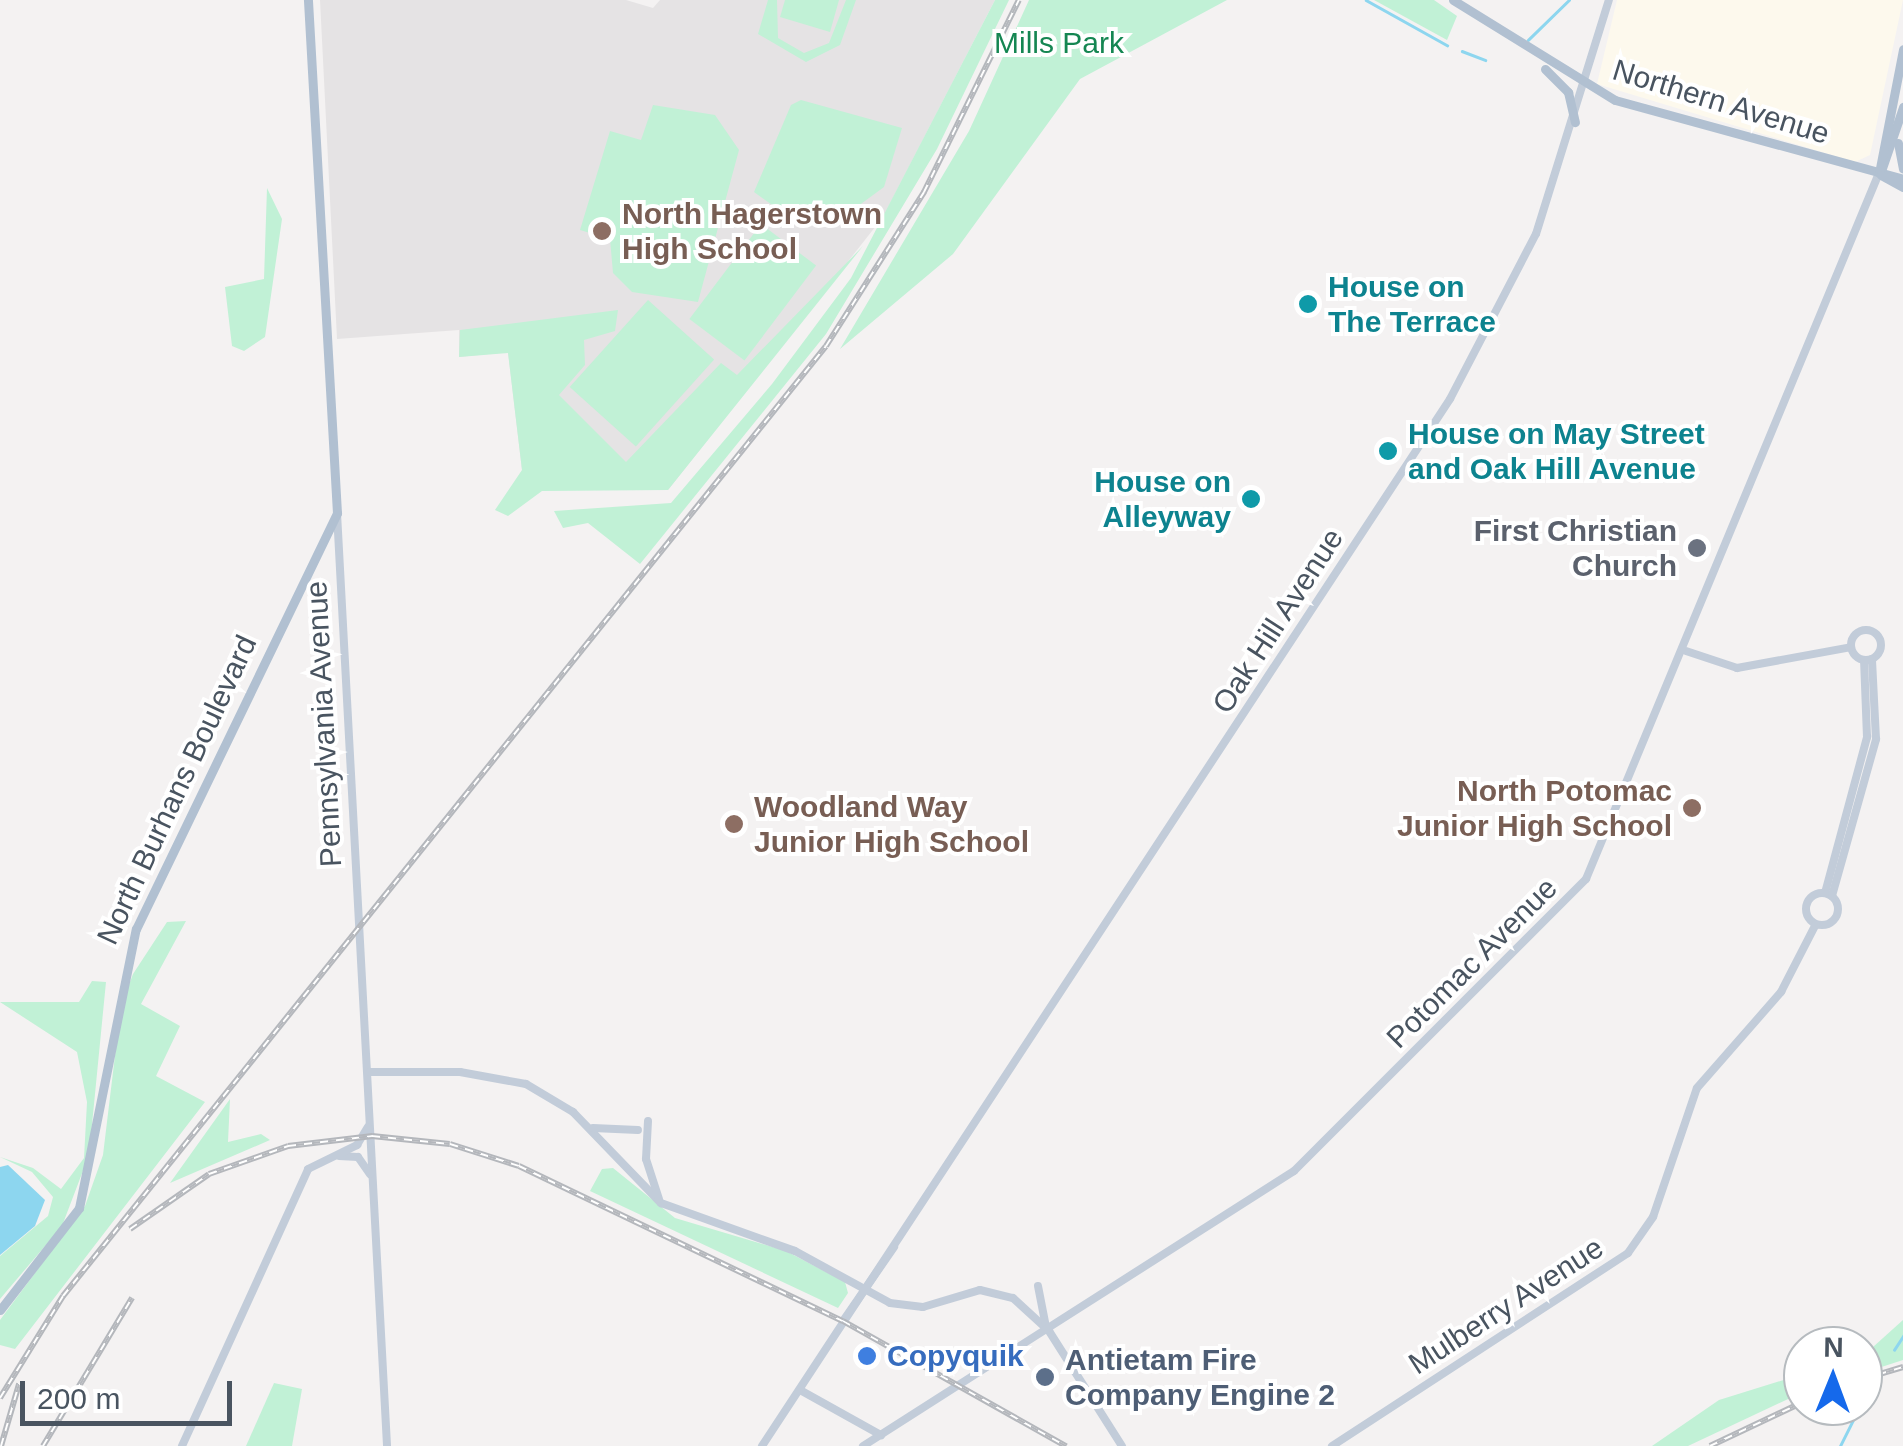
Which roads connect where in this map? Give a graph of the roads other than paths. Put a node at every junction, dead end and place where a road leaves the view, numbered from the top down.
1 (308, 0) edge
2 (1452, 0) edge
3 (1609, 0) edge
4 (1903, 49) edge
5 (1524, 50) junction
6 (1585, 86) junction
7 (1903, 110) edge
8 (1575, 122) junction
9 (1903, 169) edge
10 (1879, 174) junction
11 (1903, 179) edge
12 (1903, 187) edge
13 (338, 513) junction
14 (1852, 647) junction
15 (1686, 652) junction
16 (1868, 659) junction
17 (1829, 894) junction
18 (1816, 924) junction
19 (368, 1072) junction
20 (370, 1118) junction
21 (648, 1121) dead end
22 (590, 1127) junction
23 (638, 1130) dead end
24 (324, 1157) junction
25 (374, 1188) junction
26 (661, 1203) junction
27 (1038, 1286) dead end
28 (864, 1289) junction
29 (2, 1308) edge
30 (1048, 1331) junction
31 (800, 1390) junction
32 (881, 1434) junction
33 (182, 1446) edge
34 (387, 1446) edge
35 (762, 1446) edge
36 (863, 1446) edge
37 (1122, 1446) edge
38 (1332, 1446) edge

1 - 13 main road, Pennsylvania Avenue
2 - 5 main road, Northern Avenue
3 - 6 street, Oak Hill Avenue
4 - 10 main road
5 - 6 main road, Northern Avenue
5 - 8 main road
6 - 8 street, Oak Hill Avenue
6 - 10 main road, Northern Avenue
7 - 9 main road
7 - 10 main road
8 - 28 street, Oak Hill Avenue
10 - 11 main road
10 - 12 main road
10 - 15 street, Potomac Avenue
13 - 19 street, Pennsylvania Avenue
13 - 29 main road, North Burhans Boulevard
14 - 15 street
14 - 16 street
14 - 16 street
15 - 30 street, Potomac Avenue
16 - 17 street
17 - 18 street
17 - 18 street
18 - 38 street, Mulberry Avenue
19 - 20 street, Pennsylvania Avenue
19 - 22 street
20 - 24 street
20 - 25 street, Pennsylvania Avenue
21 - 26 street
22 - 23 street
22 - 26 street
24 - 25 street
24 - 33 street
25 - 34 street, Pennsylvania Avenue
26 - 28 street
27 - 30 street
28 - 30 street
28 - 31 street, Oak Hill Avenue
30 - 32 street, Potomac Avenue
30 - 37 street
31 - 32 street
31 - 35 street, Oak Hill Avenue
32 - 36 street, Potomac Avenue

